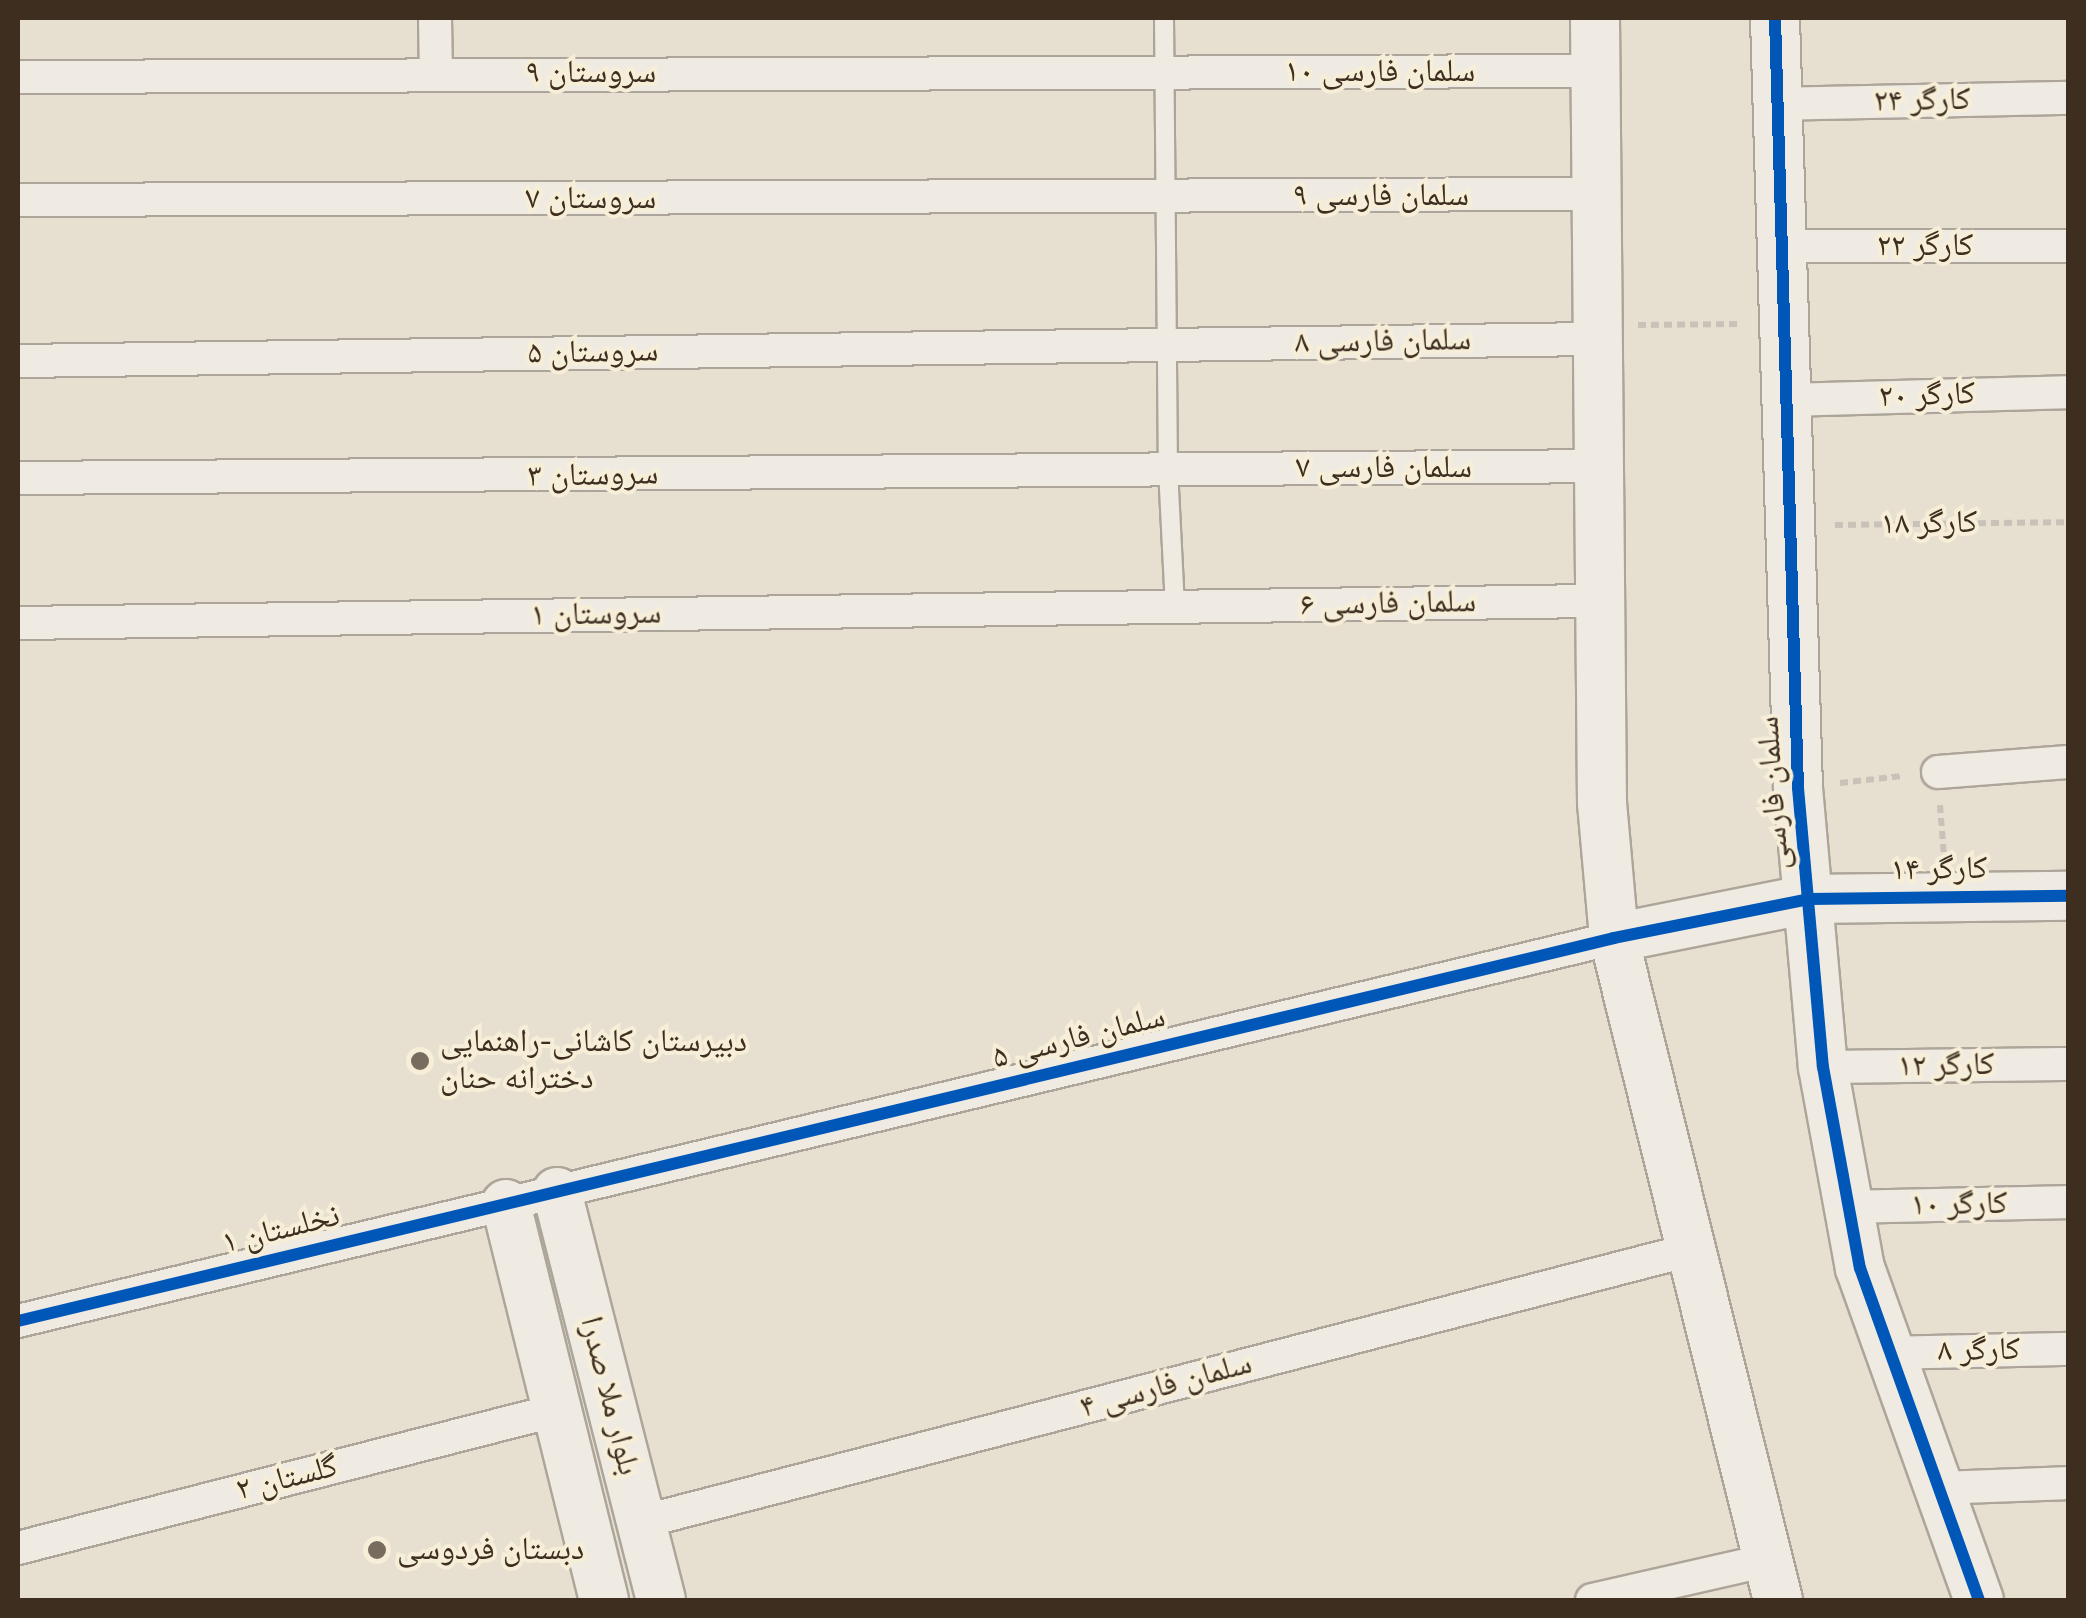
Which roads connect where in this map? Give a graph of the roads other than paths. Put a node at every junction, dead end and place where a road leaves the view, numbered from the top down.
1 (435, 18) edge
2 (1164, 18) edge
3 (1594, 18) edge
4 (1775, 18) edge
5 (1595, 71) junction
6 (1165, 73) junction
7 (436, 74) junction
8 (18, 77) edge
9 (2068, 98) edge
10 (1776, 104) junction
11 (1596, 194) junction
12 (1165, 198) junction
13 (18, 200) edge
14 (1780, 246) junction
15 (2068, 246) edge
16 (1597, 332) junction
17 (1168, 345) junction
18 (18, 361) edge
19 (2068, 392) edge
20 (1786, 400) junction
21 (1599, 466) junction
22 (1168, 469) junction
23 (18, 478) edge
24 (1600, 601) junction
25 (1175, 607) junction
26 (18, 623) edge
27 (2068, 762) edge
28 (1938, 772) road end
29 (2068, 896) edge
30 (1809, 899) junction
31 (1614, 938) junction
32 (2068, 1064) edge
33 (1824, 1067) junction
34 (558, 1192) junction
35 (2068, 1202) edge
36 (506, 1204) junction
37 (1848, 1207) junction
38 (1690, 1250) junction
39 (18, 1321) edge
40 (2068, 1348) edge
41 (1890, 1353) junction
42 (557, 1410) junction
43 (2068, 1482) edge
44 (1938, 1488) junction
45 (641, 1522) junction
46 (18, 1548) edge
47 (1773, 1580) edge
48 (604, 1600) edge
49 (661, 1600) edge
50 (1592, 1600) edge
51 (1980, 1600) edge

1 - 7 street
2 - 6 lane
3 - 5 street
4 - 10 street, سلمان فارسی
5 - 6 street, سلمان فارسی ۱۰
5 - 11 street
6 - 7 street, سروستان ۹
6 - 12 lane
7 - 8 street, سروستان ۹
9 - 10 street, کارگر ۲۴
10 - 14 street, سلمان فارسی
11 - 12 street, سلمان فارسی ۹
11 - 16 street
12 - 13 street, سروستان ۷
12 - 17 lane
14 - 15 street, کارگر ۲۲
14 - 20 street, سلمان فارسی
16 - 17 street, سلمان فارسی ۸
16 - 21 street
17 - 18 street, سروستان ۵
17 - 22 lane
19 - 20 street, کارگر ۲۰
20 - 30 street, سلمان فارسی
21 - 22 street, سلمان فارسی ۷
21 - 24 street
22 - 23 street, سروستان ۳
22 - 25 lane
24 - 25 street, سلمان فارسی ۶
24 - 31 street
25 - 26 street, سروستان ۱
27 - 28 street
29 - 30 street, کارگر ۱۴
30 - 31 street, کارگر ۱۴
30 - 33 street, سلمان فارسی
31 - 34 street, سلمان فارسی ۵
31 - 38 street
32 - 33 street, کارگر ۱۲
33 - 37 street, سلمان فارسی
34 - 36 street, نخلستان ۱
34 - 45 street, بلوار ملا صدرا
35 - 37 street, کارگر ۱۰
36 - 39 street, نخلستان ۱
36 - 42 street, بلوار ملا صدرا
37 - 41 street, سلمان فارسی
38 - 45 street, سلمان فارسی ۴
38 - 47 street
40 - 41 street, کارگر ۸
41 - 44 street, سلمان فارسی
42 - 46 street, گلستان ۲
42 - 48 street, بلوار ملا صدرا
43 - 44 street
44 - 51 street, سلمان فارسی
45 - 49 street, بلوار ملا صدرا
47 - 50 street

